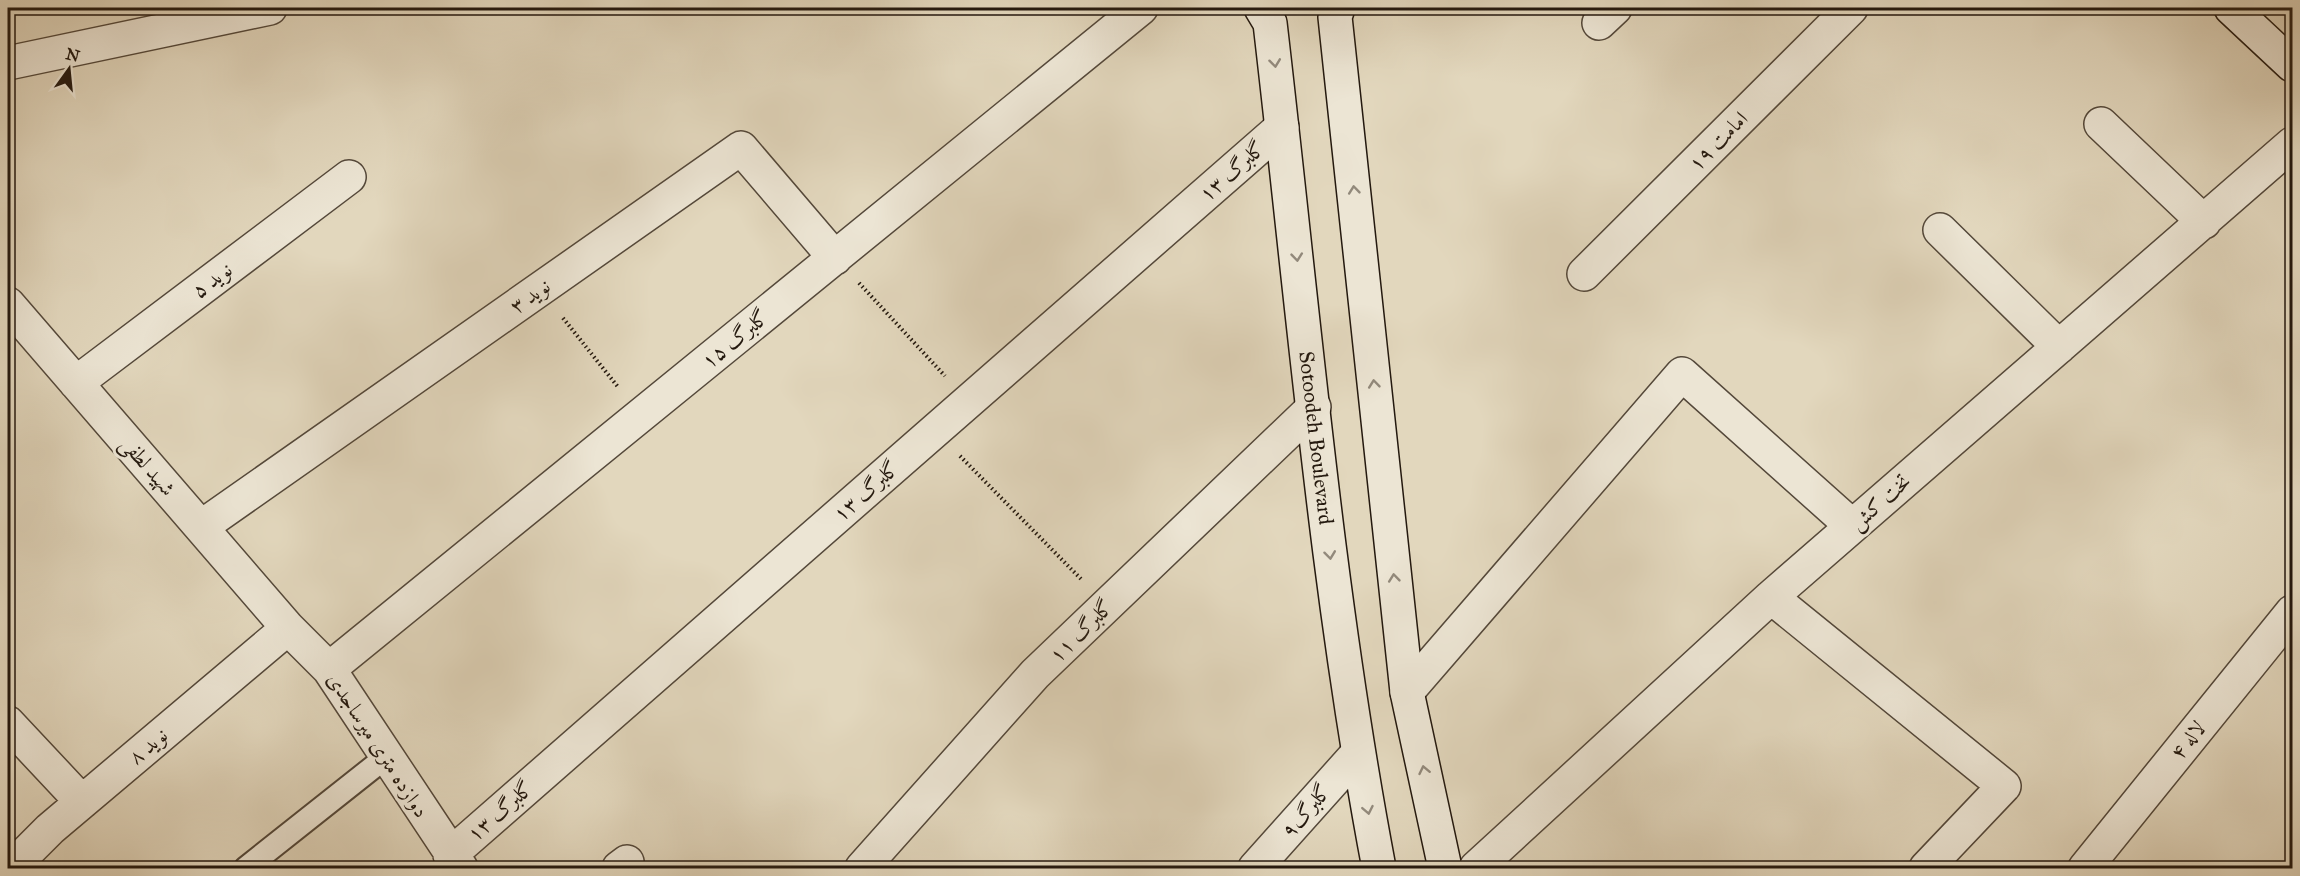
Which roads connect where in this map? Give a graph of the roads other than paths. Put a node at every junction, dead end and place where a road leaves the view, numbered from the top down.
1 (270, 8) edge
2 (1141, 8) edge
3 (1261, 8) edge
4 (1338, 8) edge
5 (1851, 8) edge
6 (2231, 8) edge
7 (8, 63) edge
8 (2292, 65) edge
9 (2101, 124) dead end
10 (1282, 127) junction
11 (2292, 144) edge
12 (349, 177) dead end
13 (2204, 222) junction
14 (1940, 230) dead end
15 (835, 258) junction
16 (1584, 274) dead end
17 (8, 304) edge
18 (2059, 347) junction
19 (76, 383) junction
20 (1314, 407) junction
21 (1852, 526) junction
22 (201, 527) junction
23 (1771, 597) junction
24 (2292, 612) edge
25 (288, 628) junction
26 (329, 669) junction
27 (1407, 692) junction
28 (8, 723) edge
29 (1357, 754) junction
30 (386, 757) junction
31 (82, 802) junction
32 (455, 862) edge
33 (11, 868) edge
34 (246, 868) edge
35 (862, 868) edge
36 (1255, 868) edge
37 (1379, 868) edge
38 (1445, 868) edge
39 (1476, 868) edge
40 (1926, 868) edge
41 (2085, 868) edge

1 - 7 street
2 - 15 street, گلبرگ ۱۵
3 -> 10 street, Sotoodeh Boulevard
27 -> 4 street
5 - 16 street, امامت ۱۹
6 - 8 street
9 - 13 street
10 -> 20 street, Sotoodeh Boulevard
10 - 32 street, گلبرگ ۱۳
11 - 13 street, تخت کش
12 - 19 street, نوید ۵
13 - 18 street, تخت کش
14 - 18 street
15 - 22 street, نوید ۳
15 - 26 street, گلبرگ ۱۵
17 - 19 street, شهید لطفی
18 - 21 street, تخت کش
19 - 22 street, شهید لطفی
20 -> 29 street, Sotoodeh Boulevard
20 - 35 street, گلبرگ ۱۱
21 - 23 street, تخت کش
21 - 27 street
22 - 25 street, شهید لطفی
23 - 39 street, تخت کش
23 - 40 street
24 - 41 street, لاله ۴
25 - 26 street, دوازده متری میرساجدی
25 - 31 street, نوید ۸
26 - 30 street, دوازده متری میرساجدی
38 -> 27 street
28 - 31 street
29 - 36 street, گلبرگ۹
29 -> 37 street, Sotoodeh Boulevard
30 - 32 street, دوازده متری میرساجدی
30 - 34 lane
31 - 33 street, نوید ۸

